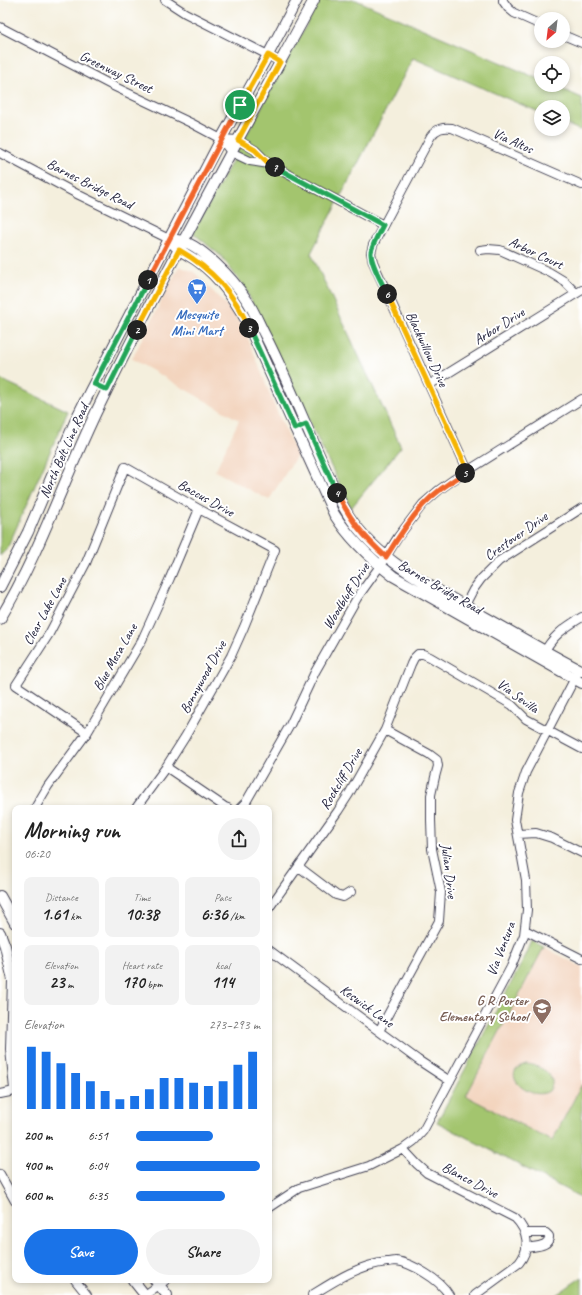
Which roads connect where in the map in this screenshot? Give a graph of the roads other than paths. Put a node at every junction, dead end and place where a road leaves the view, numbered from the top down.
1 (165, 0) edge
2 (297, 0) edge
3 (314, 0) edge
4 (503, 1) edge
5 (534, 22) edge
6 (0, 27) edge
7 (570, 38) edge
8 (582, 43) edge
9 (268, 55) junction
10 (280, 62) junction
11 (434, 132) joint
12 (221, 139) junction
13 (238, 140) junction
14 (231, 152) junction
15 (0, 153) edge
16 (269, 164) junction
17 (582, 185) edge
18 (383, 225) junction
19 (169, 239) junction
20 (181, 245) junction
21 (480, 250) dead end
22 (579, 291) edge
23 (94, 384) junction
24 (429, 385) junction
25 (107, 390) junction
26 (582, 399) edge
27 (306, 424) junction
28 (295, 429) junction
29 (125, 468) joint
30 (468, 471) junction
31 (336, 490) junction
32 (326, 495) junction
33 (582, 508) edge
34 (199, 509) junction
35 (275, 550) joint
36 (386, 557) junction
37 (380, 566) junction
38 (0, 588) edge
39 (13, 596) junction
40 (462, 610) junction
41 (582, 617) edge
42 (0, 619) edge
43 (545, 650) junction
44 (418, 654) joint
45 (540, 660) junction
46 (580, 676) edge
47 (385, 730) junction
48 (548, 731) junction
49 (86, 733) junction
50 (582, 749) edge
51 (166, 767) junction
52 (37, 805) edge
53 (138, 805) edge
54 (222, 805) edge
55 (243, 805) edge
56 (518, 834) junction
57 (582, 853) edge
58 (299, 866) junction
59 (351, 892) dead end
60 (0, 896) edge
61 (272, 904) edge
62 (12, 918) edge
63 (525, 930) junction
64 (0, 933) edge
65 (272, 952) edge
66 (582, 959) edge
67 (12, 972) edge
68 (379, 1031) junction
69 (450, 1081) junction
70 (12, 1091) edge
71 (0, 1094) edge
72 (403, 1149) junction
73 (0, 1174) edge
74 (12, 1196) edge
75 (272, 1206) edge
76 (525, 1233) junction
77 (526, 1248) junction
78 (77, 1283) edge
79 (135, 1283) edge
80 (159, 1283) edge
81 (161, 1283) edge
82 (87, 1295) edge
83 (145, 1295) edge
84 (167, 1295) edge
85 (312, 1295) edge
86 (449, 1295) edge
87 (475, 1295) edge

1 - 9 street
2 - 9 main road, North Belt Line Road
3 - 10 main road, North Belt Line Road
4 - 5 street
6 - 12 street, Greenway Street
7 - 8 street
9 - 10 street
9 - 12 main road, North Belt Line Road
10 - 13 main road, North Belt Line Road
11 - 17 street, Via Altos
11 - 18 street, Blackwillow Drive
12 - 13 street
12 - 14 street
12 - 19 main road, North Belt Line Road
13 - 14 main road, North Belt Line Road
13 - 16 street
14 - 16 street
14 - 20 main road, North Belt Line Road
15 - 19 street, Barnes Bridge Road
16 - 18 street
18 - 24 street, Blackwillow Drive
19 - 20 main road, Barnes Bridge Road
19 - 23 main road, North Belt Line Road
20 - 25 main road, North Belt Line Road
20 - 27 main road, Barnes Bridge Road
20 - 28 main road, Barnes Bridge Road
21 - 22 street, Arbor Court
22 - 24 street, Arbor Drive
23 - 25 main road
23 - 38 main road, North Belt Line Road
24 - 30 street, Blackwillow Drive
25 - 39 main road, North Belt Line Road
26 - 30 street, Woodbluff Drive
27 - 28 main road
27 - 31 main road, Barnes Bridge Road
28 - 32 main road, Barnes Bridge Road
29 - 34 street, Baccus Drive
29 - 49 street, Clear Lake Lane
30 - 36 street, Woodbluff Drive
31 - 32 main road
31 - 36 main road, Barnes Bridge Road
32 - 37 main road, Barnes Bridge Road
33 - 40 street, Crestover Drive
34 - 35 street, Baccus Drive
34 - 49 street, Blue Mesa Lane
35 - 51 street, Bonnywood Drive
36 - 37 street, Woodbluff Drive
36 - 40 main road, Barnes Bridge Road
37 - 40 main road, Barnes Bridge Road
37 - 55 street, Woodbluff Drive
38 - 39 main road
39 - 42 main road, North Belt Line Road
40 - 43 main road, Barnes Bridge Road
40 - 45 main road, Barnes Bridge Road
41 - 43 street
43 - 45 street
43 - 46 main road, Barnes Bridge Road
44 - 47 street, Rockcliff Drive
44 - 48 street, Via Sevilla
45 - 46 main road, Barnes Bridge Road
46 - 48 street, Via Ventura
47 - 58 street, Rockcliff Drive
47 - 68 street, Julian Drive
48 - 50 street, Via Sevilla
48 - 56 street, Via Ventura
49 - 52 street, Blue Mesa Lane
51 - 53 street, Bonnywood Drive
51 - 54 street
56 - 57 street
56 - 63 street, Via Ventura
58 - 59 street
58 - 61 street, Rockcliff Drive
60 - 62 main road
63 - 66 street
63 - 69 street, Via Ventura
64 - 67 main road
65 - 68 street, Keswick Lane
68 - 69 street, Keswick Lane
69 - 72 street, Via Ventura
70 - 71 street
72 - 75 street, Via Ventura
72 - 76 street, Blanco Drive
73 - 74 street
76 - 77 street
76 - 77 street
77 - 87 street
78 - 82 street
79 - 83 main road
80 - 83 street
81 - 84 main road
85 - 86 street

